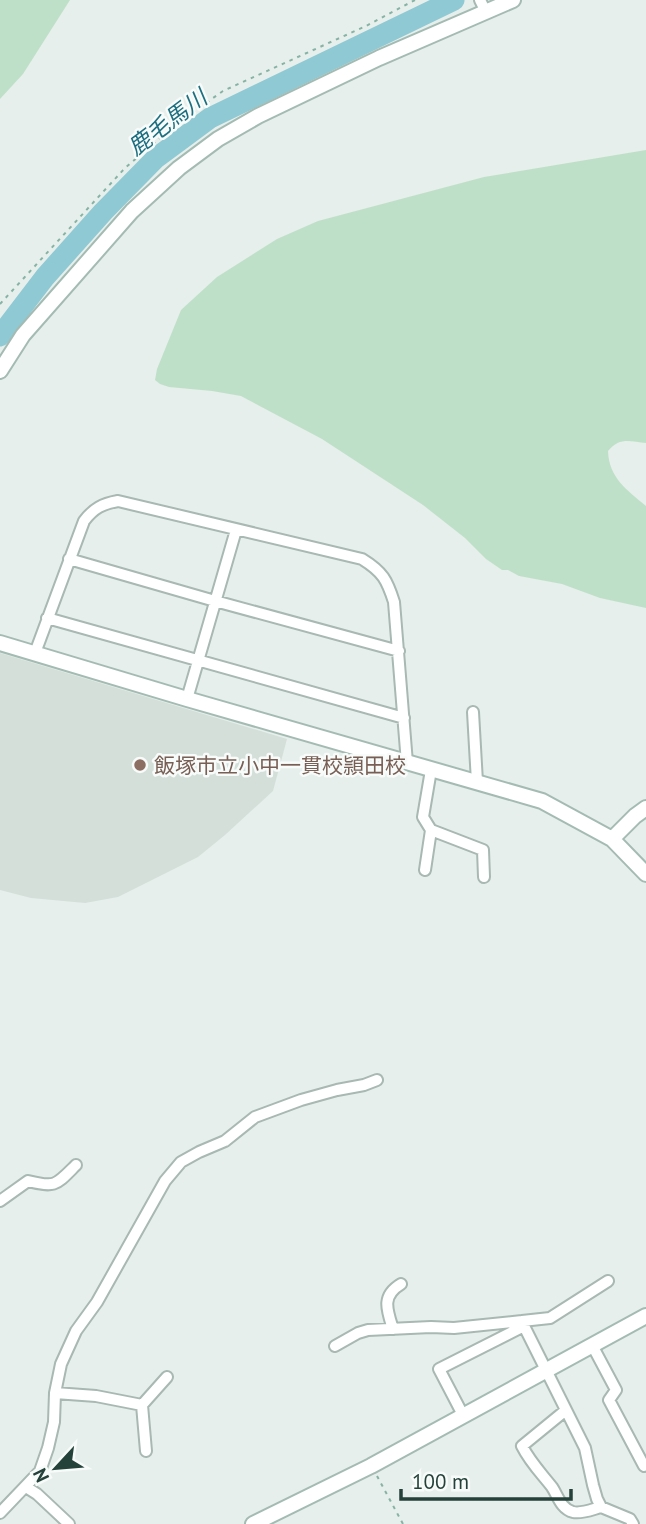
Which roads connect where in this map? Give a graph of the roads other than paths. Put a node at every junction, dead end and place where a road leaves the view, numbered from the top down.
1 (513, 0) edge
2 (483, 6) edge
3 (0, 370) edge
4 (236, 530) junction
5 (69, 559) junction
6 (215, 601) junction
7 (47, 618) junction
8 (0, 643) edge
9 (399, 651) junction
10 (35, 653) junction
11 (198, 662) junction
12 (187, 699) junction
13 (472, 712) dead end
14 (404, 718) junction
15 (407, 763) junction
16 (431, 770) junction
17 (477, 782) junction
18 (646, 808) edge
19 (432, 830) junction
20 (612, 839) junction
21 (425, 870) dead end
22 (646, 874) edge
23 (484, 877) dead end
24 (377, 1080) dead end
25 (76, 1165) dead end
26 (0, 1201) edge
27 (608, 1281) dead end
28 (401, 1284) dead end
29 (646, 1317) edge
30 (523, 1323) junction
31 (393, 1329) junction
32 (592, 1345) junction
33 (335, 1346) dead end
34 (545, 1370) junction
35 (167, 1377) dead end
36 (55, 1393) junction
37 (142, 1405) junction
38 (566, 1410) junction
39 (464, 1415) junction
40 (146, 1451) dead end
41 (643, 1466) dead end
42 (26, 1486) junction
43 (601, 1507) junction
44 (0, 1513) edge
45 (69, 1524) edge
46 (253, 1524) edge
47 (633, 1524) edge

1 - 2 street
2 - 3 street
4 - 5 street
4 - 6 street
4 - 9 street
5 - 6 street
5 - 7 street
6 - 9 street
6 - 11 street
7 - 10 street
7 - 11 street
8 - 10 street
9 - 14 street
10 - 12 street
11 - 12 street
11 - 14 street
12 - 15 street
13 - 17 street
14 - 15 street
15 - 16 street
16 - 17 street
16 - 19 street
17 - 20 street
18 - 20 street
19 - 21 street
19 - 23 street
20 - 22 street
24 - 36 street
25 - 26 street
27 - 30 street
28 - 31 street
29 - 32 street
30 - 31 street
30 - 34 street
30 - 39 street
31 - 33 street
32 - 34 street
32 - 41 street
34 - 38 street
34 - 39 street
35 - 37 street
36 - 37 street
36 - 42 street
37 - 40 street
38 - 43 street
38 - 43 street
39 - 46 street
42 - 44 street
42 - 45 street
43 - 47 street

